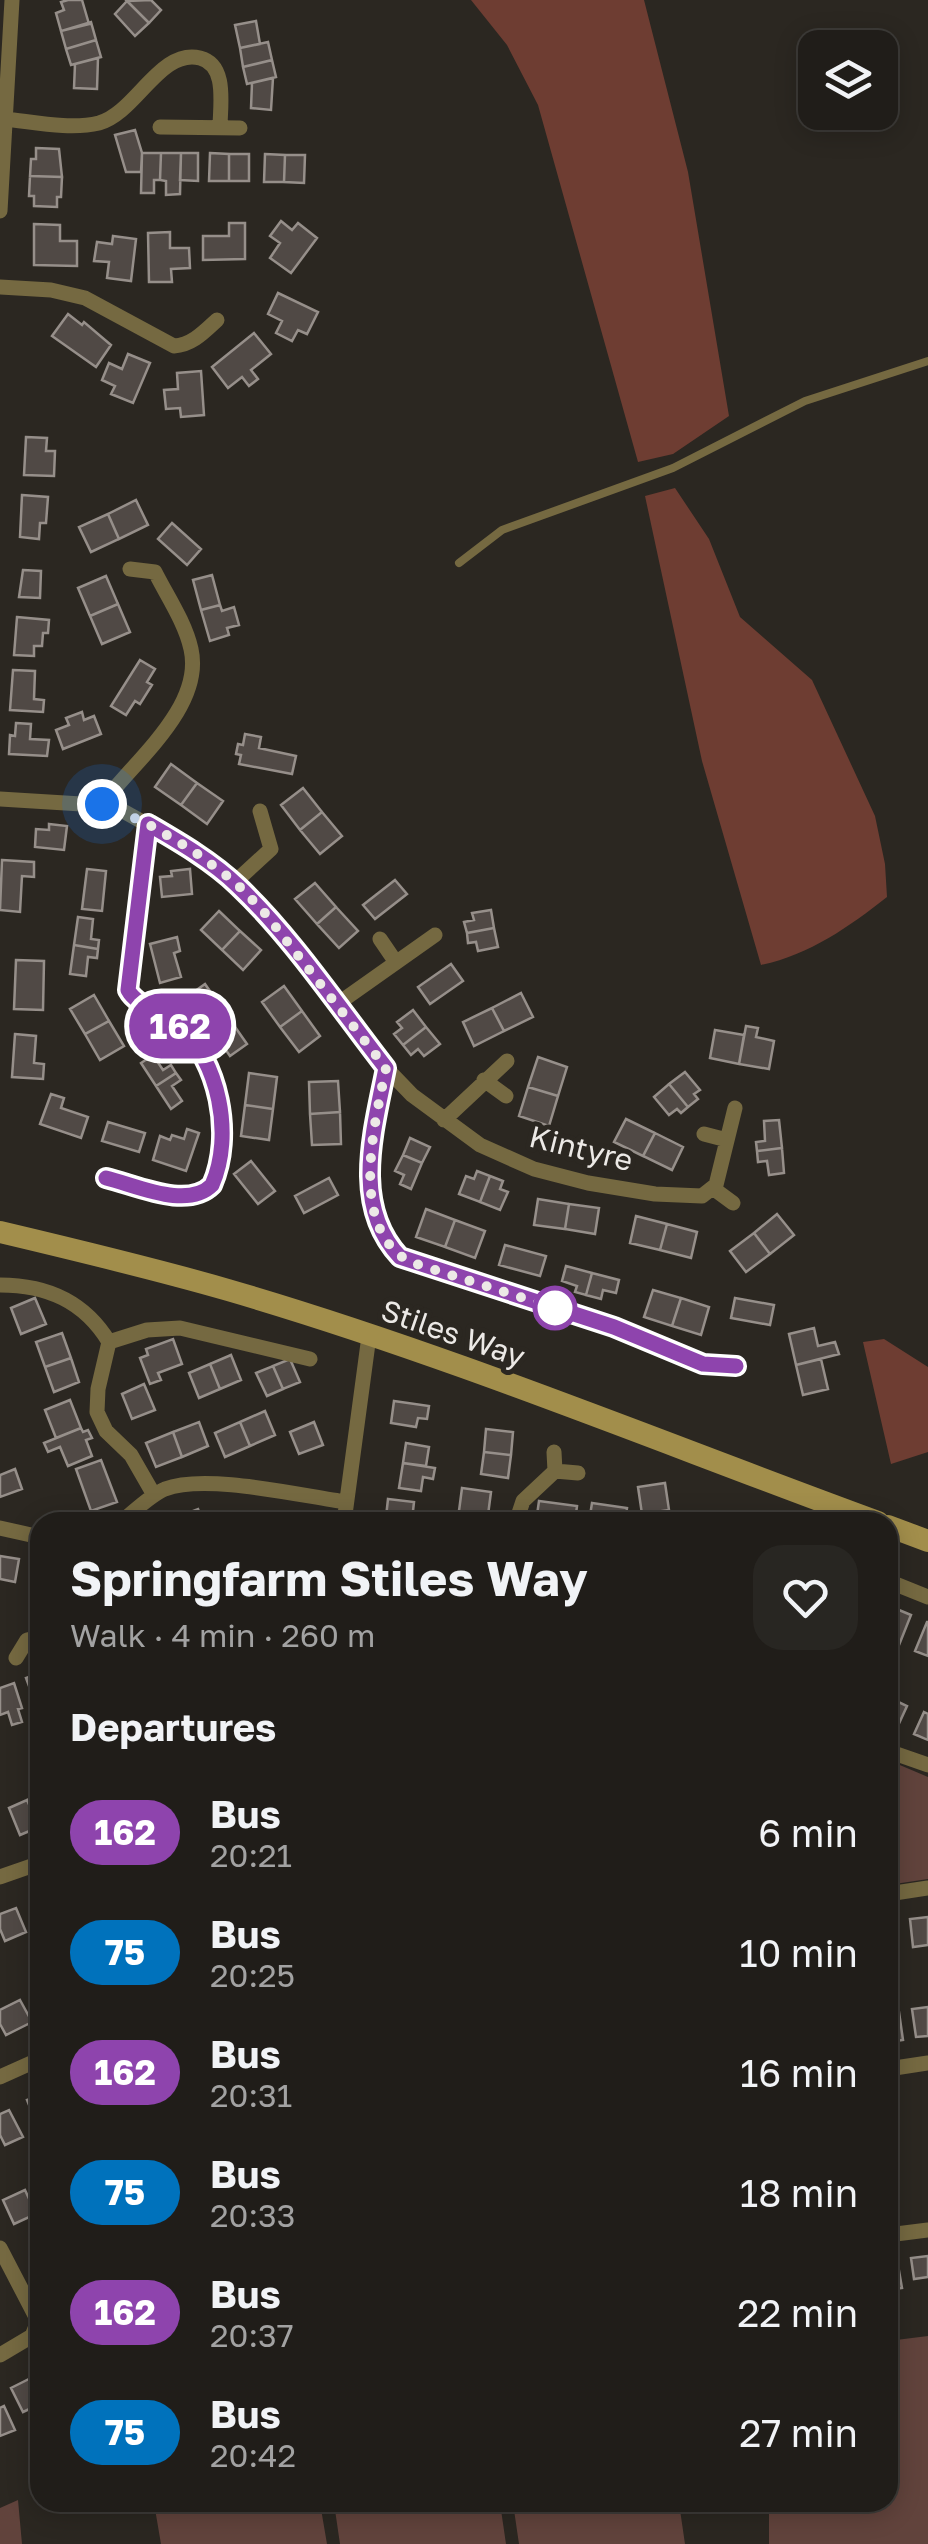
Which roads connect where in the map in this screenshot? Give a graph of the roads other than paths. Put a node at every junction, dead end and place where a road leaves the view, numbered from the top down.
1 (12, 0) edge
2 (4, 74) edge
3 (4, 120) junction
4 (160, 127) dead end
5 (220, 128) junction
6 (240, 128) dead end
7 (0, 210) edge
8 (0, 287) edge
9 (217, 320) dead end
10 (928, 361) edge
11 (459, 563) dead end
12 (130, 569) dead end
13 (0, 799) edge
14 (102, 804) junction
15 (260, 811) dead end
16 (148, 824) junction
17 (235, 882) junction
18 (436, 935) dead end
19 (380, 939) dead end
20 (396, 961) junction
21 (336, 1005) junction
22 (507, 1061) dead end
23 (386, 1068) junction
24 (484, 1080) junction
25 (506, 1096) dead end
26 (735, 1108) dead end
27 (444, 1120) junction
28 (704, 1134) dead end
29 (727, 1140) junction
30 (106, 1178) dead end
31 (714, 1188) junction
32 (733, 1203) dead end
33 (0, 1232) edge
34 (0, 1285) edge
35 (369, 1336) junction
36 (109, 1342) junction
37 (310, 1359) dead end
38 (736, 1366) dead end
39 (554, 1452) dead end
40 (555, 1470) junction
41 (578, 1473) dead end
42 (154, 1495) junction
43 (346, 1502) junction
44 (133, 1512) edge
45 (345, 1512) edge
46 (520, 1512) edge
47 (851, 1512) edge
48 (0, 1528) edge
49 (898, 1530) edge
50 (30, 1535) edge
51 (928, 1542) edge
52 (898, 1585) edge
53 (928, 1598) edge
54 (30, 1640) edge
55 (16, 1658) dead end
56 (898, 1754) edge
57 (928, 1765) edge
58 (30, 1866) edge
59 (0, 1878) edge
60 (928, 1888) edge
61 (898, 1892) edge
62 (30, 2063) edge
63 (928, 2063) edge
64 (898, 2067) edge
65 (0, 2077) edge
66 (928, 2230) edge
67 (898, 2234) edge
68 (0, 2248) edge
69 (30, 2300) edge
70 (30, 2337) edge
71 (0, 2355) edge

1 - 2 street
2 - 3 street
3 - 5 street
3 - 7 street
4 - 5 street
5 - 6 street
8 - 9 street
10 - 11 lane
12 - 14 street
13 - 14 street, Kintyre
14 - 16 street, Kintyre
15 - 17 street
16 - 17 street, Kintyre
16 - 30 street
17 - 21 street, Kintyre
18 - 20 street
19 - 20 street
20 - 21 street
21 - 23 street, Kintyre
22 - 24 street
23 - 27 street, Kintyre
23 - 38 street
24 - 25 street, Kintyre
24 - 27 street
26 - 29 street
27 - 31 street, Kintyre
28 - 29 street
29 - 31 street
31 - 32 street
33 - 35 main road, Stiles Way
34 - 36 street
35 - 43 street
35 - 47 main road, Stiles Way
36 - 37 street
36 - 42 street
39 - 40 street
40 - 41 street
40 - 46 street
42 - 43 street
42 - 44 street
43 - 45 street
48 - 50 street
49 - 51 main road
52 - 53 street
54 - 55 street
56 - 57 street
58 - 59 street
60 - 61 street
62 - 65 street
63 - 64 street
66 - 67 street
68 - 69 street
70 - 71 street

